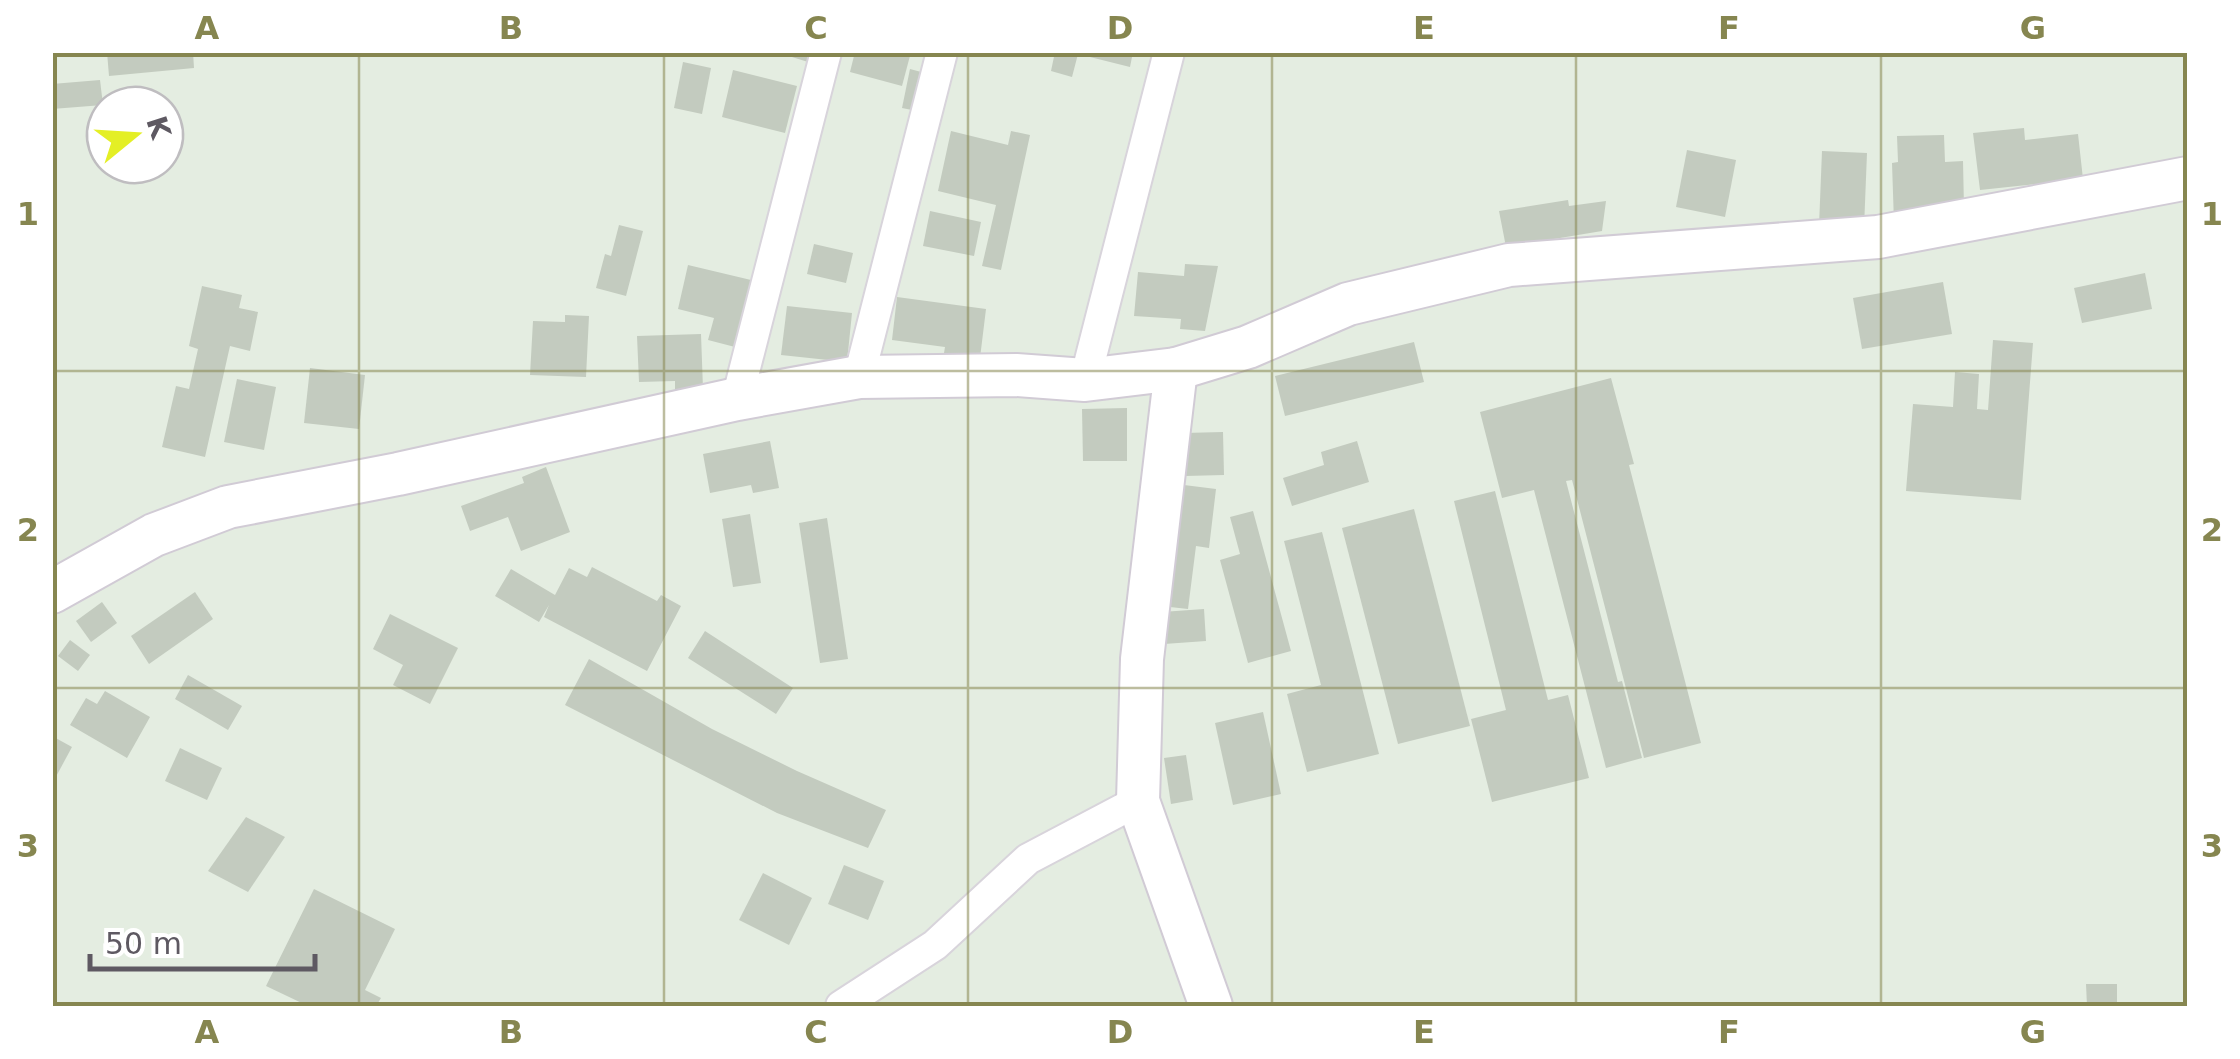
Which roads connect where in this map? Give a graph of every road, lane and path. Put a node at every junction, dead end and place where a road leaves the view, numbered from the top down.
1 (826, 52) edge
2 (942, 52) edge
3 (1170, 52) edge
4 (2188, 178) edge
5 (1176, 369) junction
6 (859, 377) junction
7 (1085, 380) junction
8 (737, 399) junction
9 (52, 592) edge
10 (1138, 801) junction
11 (841, 1006) edge
12 (1212, 1006) edge

1 - 8 street
2 - 6 street
3 - 7 street
4 - 5 street
5 - 7 street
5 - 10 street
6 - 7 street
6 - 8 street
8 - 9 street
10 - 11 street
10 - 12 street

